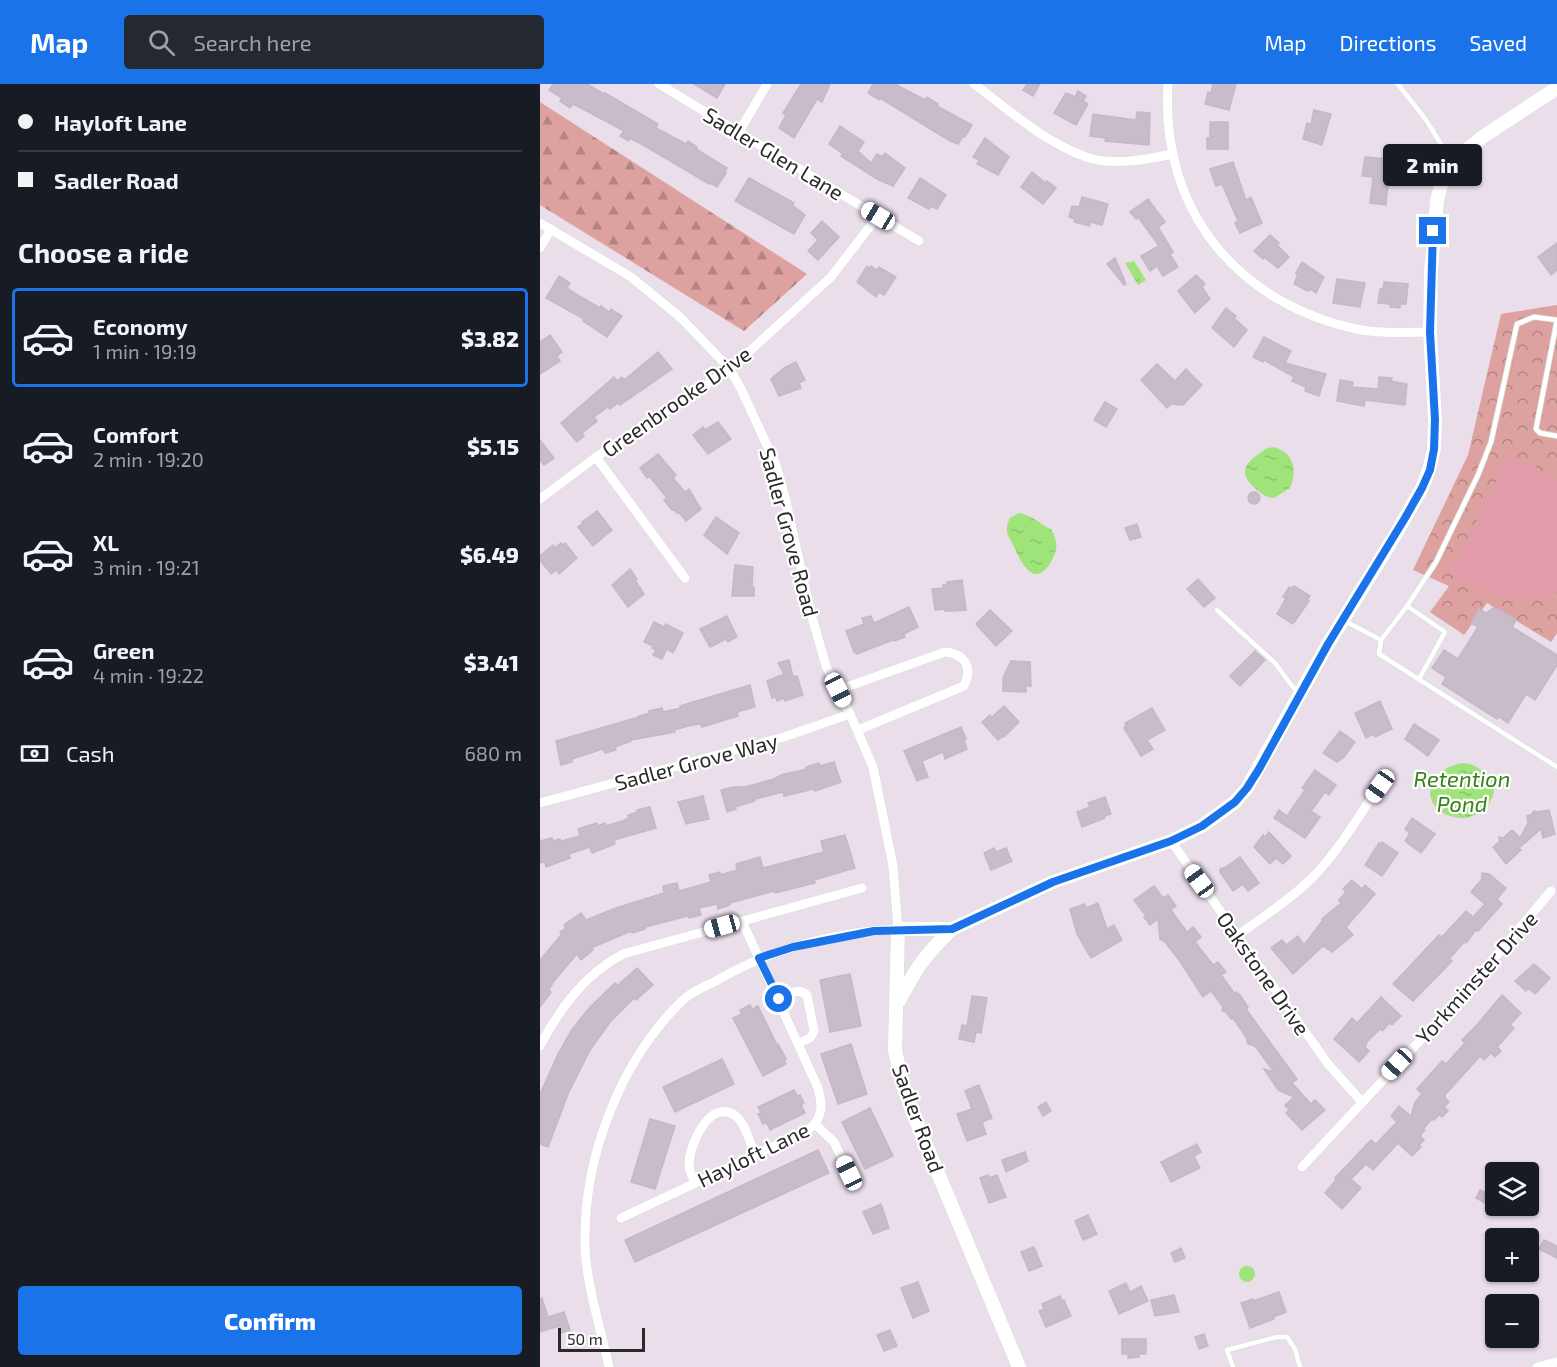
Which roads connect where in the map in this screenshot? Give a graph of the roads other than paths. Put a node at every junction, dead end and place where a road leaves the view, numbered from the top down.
1 (659, 84) edge
2 (767, 84) edge
3 (975, 84) edge
4 (1168, 84) edge
5 (1398, 84) edge
6 (1557, 88) edge
7 (739, 132) junction
8 (1172, 154) junction
9 (1453, 163) junction
10 (878, 216) junction
11 (540, 223) edge
12 (551, 229) junction
13 (919, 241) dead end
14 (540, 248) edge
15 (1557, 320) edge
16 (1430, 332) junction
17 (730, 369) junction
18 (1557, 436) edge
19 (596, 457) junction
20 (540, 499) edge
21 (685, 579) dead end
22 (1407, 606) junction
23 (1217, 610) dead end
24 (1342, 620) junction
25 (1381, 640) junction
26 (1419, 679) junction
27 (838, 690) junction
28 (1301, 694) junction
29 (850, 714) junction
30 (858, 730) junction
31 (1557, 767) edge
32 (1380, 786) dead end
33 (540, 803) edge
34 (1171, 841) junction
35 (862, 888) dead end
36 (1551, 891) dead end
37 (742, 921) junction
38 (898, 929) junction
39 (952, 929) junction
40 (1237, 936) junction
41 (759, 958) junction
42 (779, 999) junction
43 (897, 1006) junction
44 (799, 1043) junction
45 (540, 1046) edge
46 (1362, 1102) junction
47 (815, 1124) junction
48 (755, 1154) junction
49 (1302, 1167) dead end
50 (849, 1173) dead end
51 (695, 1183) junction
52 (621, 1218) dead end
53 (1557, 1362) edge
54 (609, 1367) edge
55 (1018, 1367) edge
56 (1233, 1367) edge
57 (1300, 1367) edge
58 (1537, 1367) edge

1 - 7 street, Sadler Glen Lane
2 - 7 street
3 - 8 street
4 - 8 street
5 - 9 lane
6 - 9 street
7 - 10 street, Sadler Glen Lane
8 - 16 street
9 - 16 street
10 - 13 street, Sadler Glen Lane
10 - 17 street, Greenbrooke Drive
11 - 12 street, Sadler Grove Road
12 - 14 street
12 - 17 street, Sadler Grove Road
15 - 18 lane
15 - 22 lane
16 - 24 street
17 - 19 street, Greenbrooke Drive
17 - 27 street, Sadler Grove Road
19 - 20 street, Greenbrooke Drive
19 - 21 street
22 - 25 lane
22 - 26 lane
23 - 28 lane
24 - 25 lane
24 - 28 street
25 - 26 lane
26 - 31 lane
27 - 29 street, Sadler Grove Road
27 - 30 street
28 - 34 street
29 - 30 street, Sadler Grove Road
29 - 33 street, Sadler Grove Way
30 - 38 street, Sadler Grove Road
32 - 40 street
34 - 39 street
34 - 40 street, Oakstone Drive
35 - 37 street
36 - 46 street, Yorkminster Drive
37 - 41 street, Hayloft Lane
37 - 45 street
38 - 39 street
38 - 41 street
38 - 43 street, Sadler Road
39 - 43 street
40 - 46 street, Oakstone Drive
41 - 42 street, Hayloft Lane
41 - 54 street
42 - 44 street, Hayloft Lane
42 - 44 street
43 - 55 street, Sadler Road
44 - 47 street, Hayloft Lane
46 - 49 street, Yorkminster Drive
47 - 48 street, Hayloft Lane
47 - 50 street
48 - 51 street, Hayloft Lane
48 - 51 street
51 - 52 street, Hayloft Lane
53 - 58 street
56 - 57 lane

